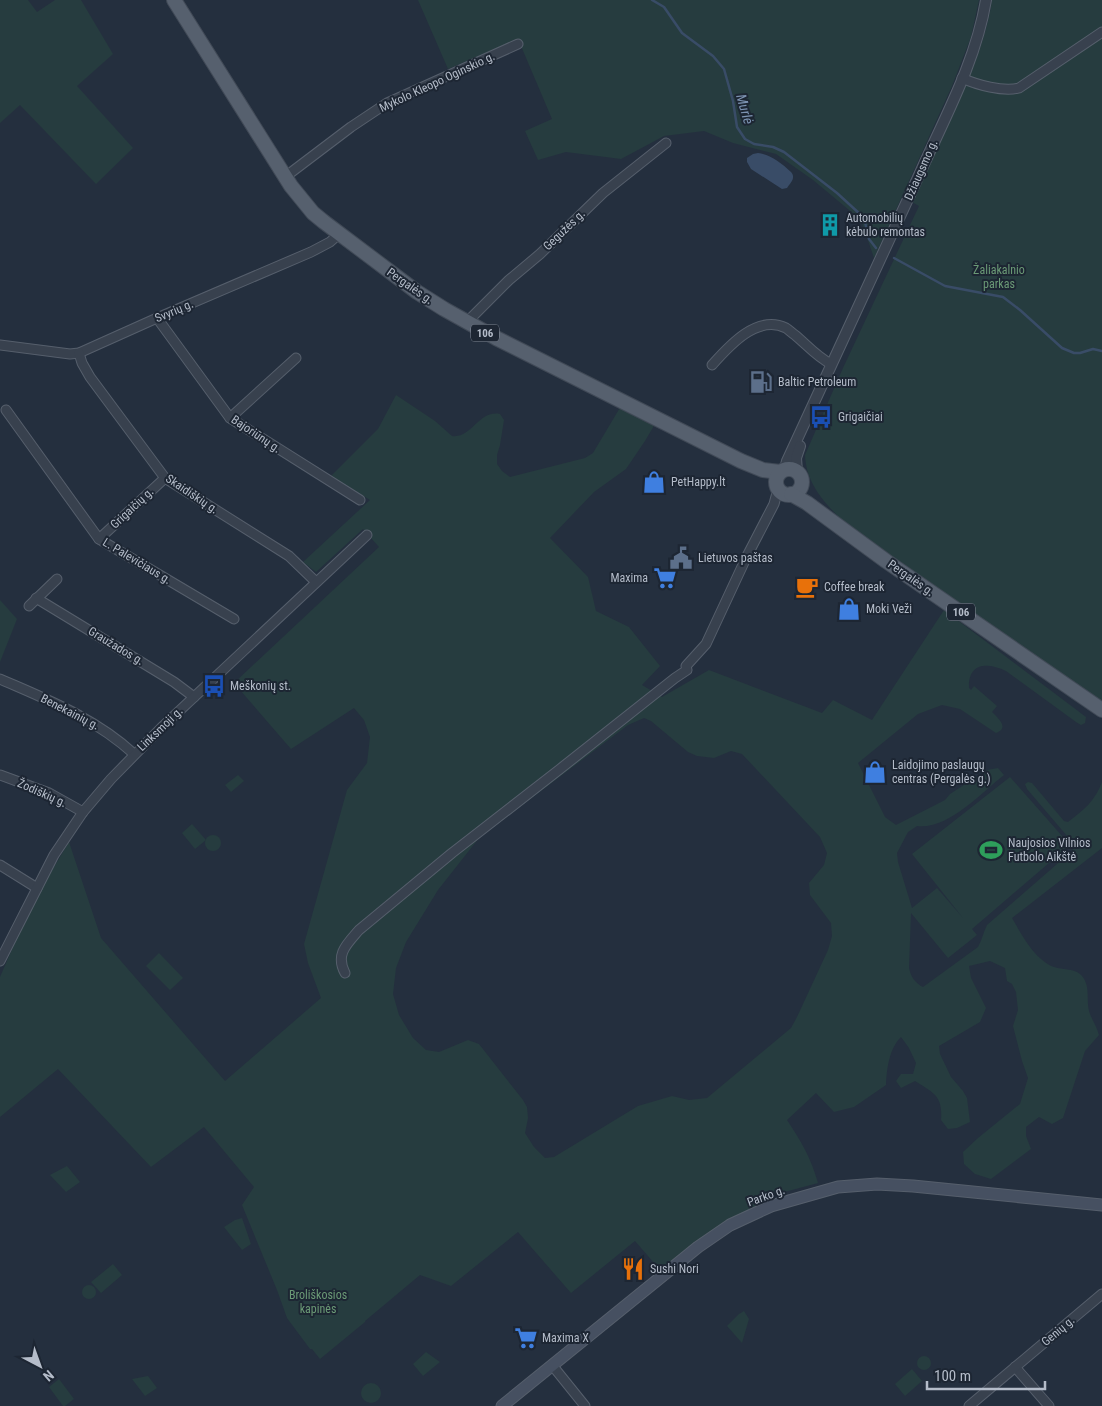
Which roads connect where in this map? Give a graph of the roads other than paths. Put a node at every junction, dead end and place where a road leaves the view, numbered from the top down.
1 (174, 0) edge
2 (986, 0) edge
3 (1102, 32) edge
4 (518, 44) dead end
5 (962, 78) junction
6 (666, 143) dead end
7 (286, 177) junction
8 (339, 234) junction
9 (157, 318) junction
10 (468, 324) junction
11 (0, 345) edge
12 (79, 353) junction
13 (296, 358) dead end
14 (831, 364) junction
15 (712, 365) dead end
16 (6, 410) dead end
17 (230, 418) junction
18 (165, 478) junction
19 (787, 483) junction
20 (360, 500) dead end
21 (367, 535) dead end
22 (99, 539) junction
23 (56, 578) dead end
24 (316, 582) junction
25 (36, 598) junction
26 (29, 606) dead end
27 (234, 620) dead end
28 (0, 679) edge
29 (194, 697) junction
30 (1102, 710) edge
31 (134, 754) junction
32 (0, 775) edge
33 (83, 812) junction
34 (0, 866) edge
35 (37, 888) junction
36 (0, 961) edge
37 (345, 973) dead end
38 (1102, 1205) edge
39 (1102, 1294) edge
40 (552, 1365) junction
41 (1015, 1367) junction
42 (502, 1406) edge
43 (585, 1406) edge
44 (968, 1406) edge
45 (1049, 1406) edge

1 - 7 main road, Pergalės g. / 106
2 - 5 street, Džiaugsmo g.
3 - 5 street
4 - 7 street, Mykolo Kleopo Oginskio g.
5 - 14 street, Džiaugsmo g.
6 - 10 street, Gegužės g.
7 - 8 main road, Pergalės g. / 106
8 - 9 street, Svyrių g.
8 - 10 main road, Pergalės g. / 106
9 - 12 street, Svyrių g.
9 - 17 street, Bajoriūnų g.
10 - 19 main road, Pergalės g. / 106
11 - 12 street, Svyrių g.
12 - 18 street, Skaidiškių g.
13 - 17 street
14 - 15 street
14 - 19 street, Džiaugsmo g.
16 - 22 street, L. Palevičiaus g.
17 - 20 street, Bajoriūnų g.
18 - 22 street, Grigaičių g.
18 - 24 street, Skaidiškių g.
19 - 30 main road, Pergalės g. / 106
19 - 37 street
21 - 24 street, Linksmoji g.
22 - 27 street, L. Palevičiaus g.
23 - 25 street
24 - 29 street, Linksmoji g.
25 - 26 street
25 - 29 street, Graužados g.
28 - 31 street, Benekainių g.
29 - 31 street, Linksmoji g.
31 - 33 street, Linksmoji g.
32 - 33 street, Žodiškių g.
33 - 35 street, Linksmoji g.
34 - 35 street
35 - 36 street, Linksmoji g.
38 - 40 main road, Parko g.
39 - 41 street, Genių g.
40 - 42 main road, Parko g.
40 - 43 street
41 - 44 street, Genių g.
41 - 45 street

